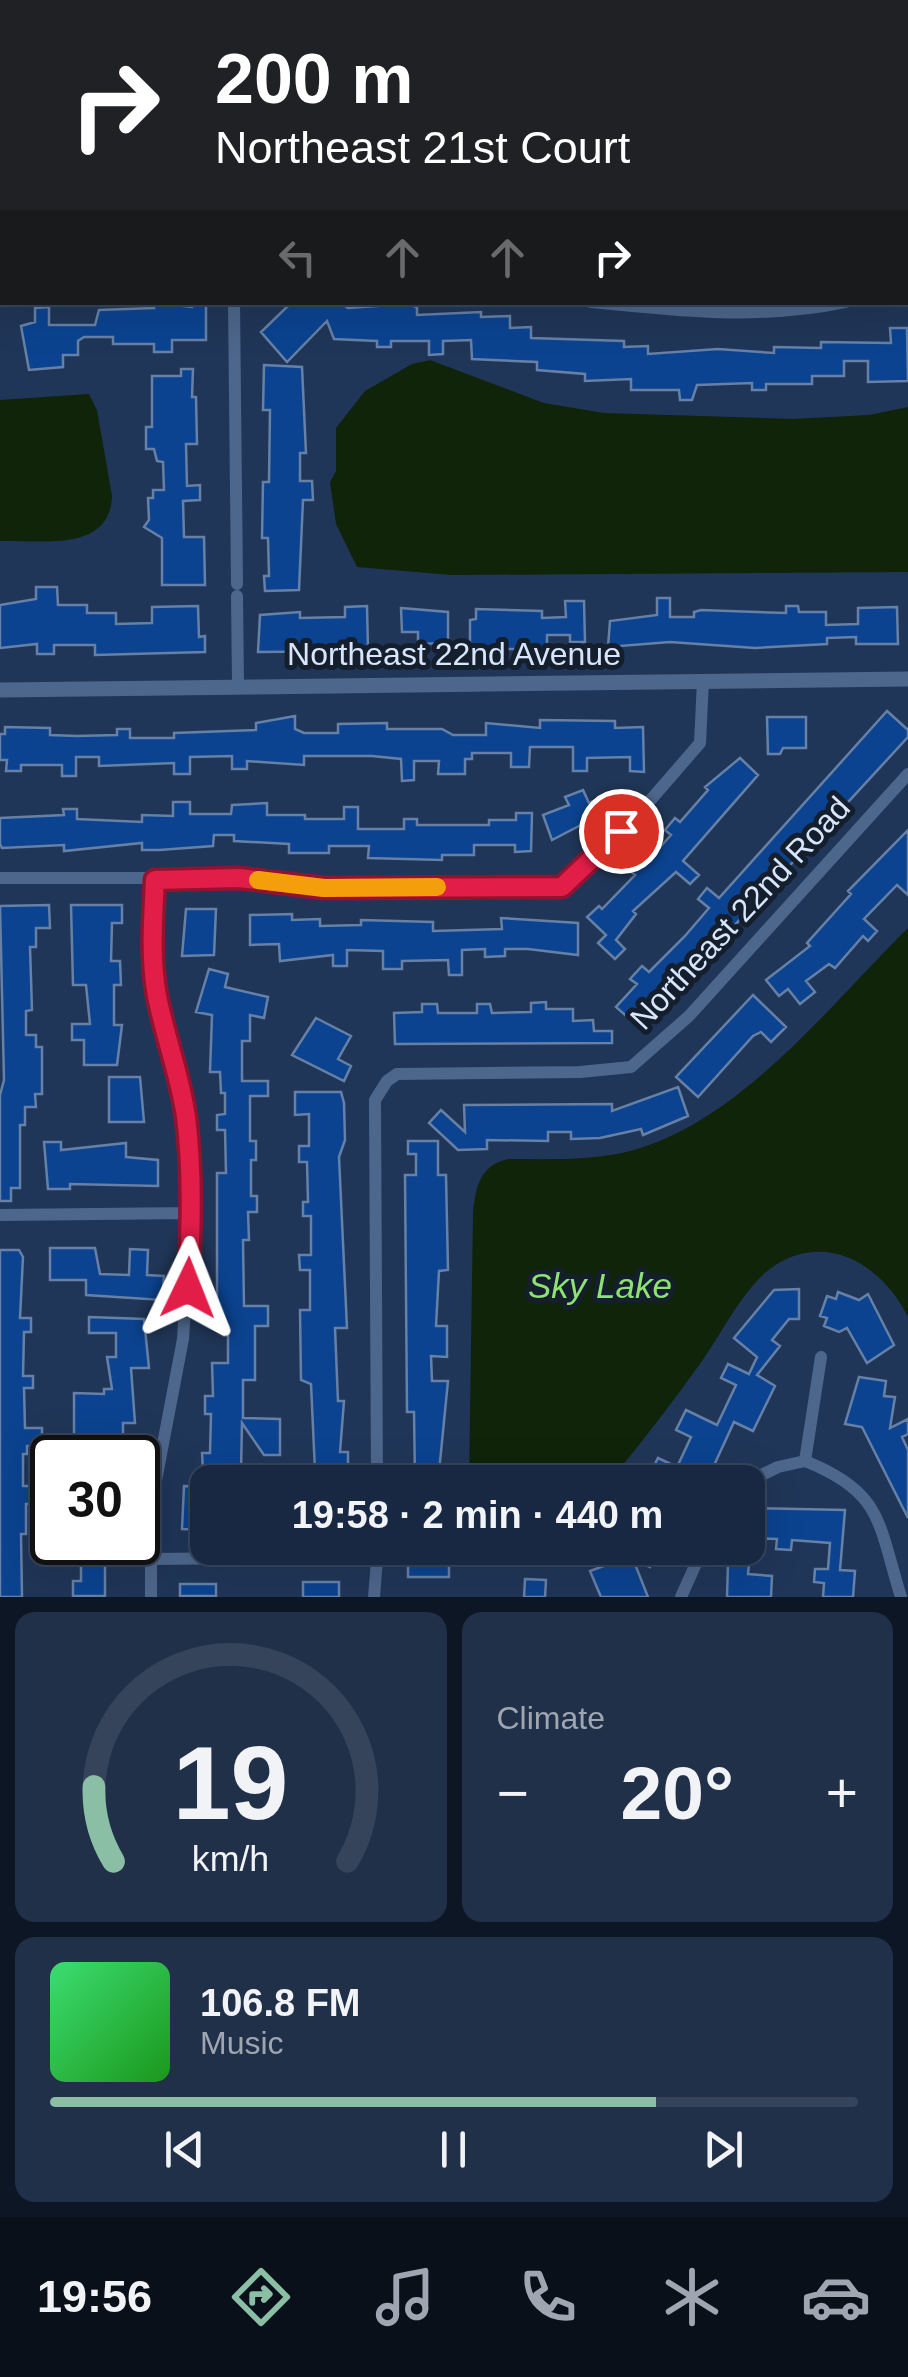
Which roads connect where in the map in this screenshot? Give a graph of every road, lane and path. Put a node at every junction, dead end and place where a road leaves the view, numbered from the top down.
1 (234, 305) edge
2 (652, 305) edge
3 (832, 305) edge
4 (693, 307) edge
5 (908, 679) edge
6 (703, 680) junction
7 (238, 684) junction
8 (0, 690) edge
9 (908, 774) edge
10 (0, 878) edge
11 (155, 880) junction
12 (192, 1213) junction
13 (0, 1214) edge
14 (822, 1357) dead end
15 (160, 1458) edge
16 (805, 1461) junction
17 (378, 1465) edge
18 (765, 1474) edge
19 (190, 1557) edge
20 (160, 1558) edge
21 (150, 1565) edge
22 (377, 1565) edge
23 (695, 1565) edge
24 (151, 1597) edge
25 (374, 1597) edge
26 (680, 1597) edge
27 (900, 1597) edge

1 - 7 street
2 - 4 street
3 - 4 street
5 - 6 street, Northeast 22nd Avenue
6 - 7 street, Northeast 22nd Avenue
6 - 11 street
7 - 8 street, Northeast 22nd Avenue
9 - 17 street, Northeast 22nd Road
10 - 11 street
11 - 12 street
12 - 13 street
12 - 15 street
14 - 16 street
16 - 18 street
16 - 27 street
19 - 20 street
21 - 24 street
22 - 25 street
23 - 26 street

